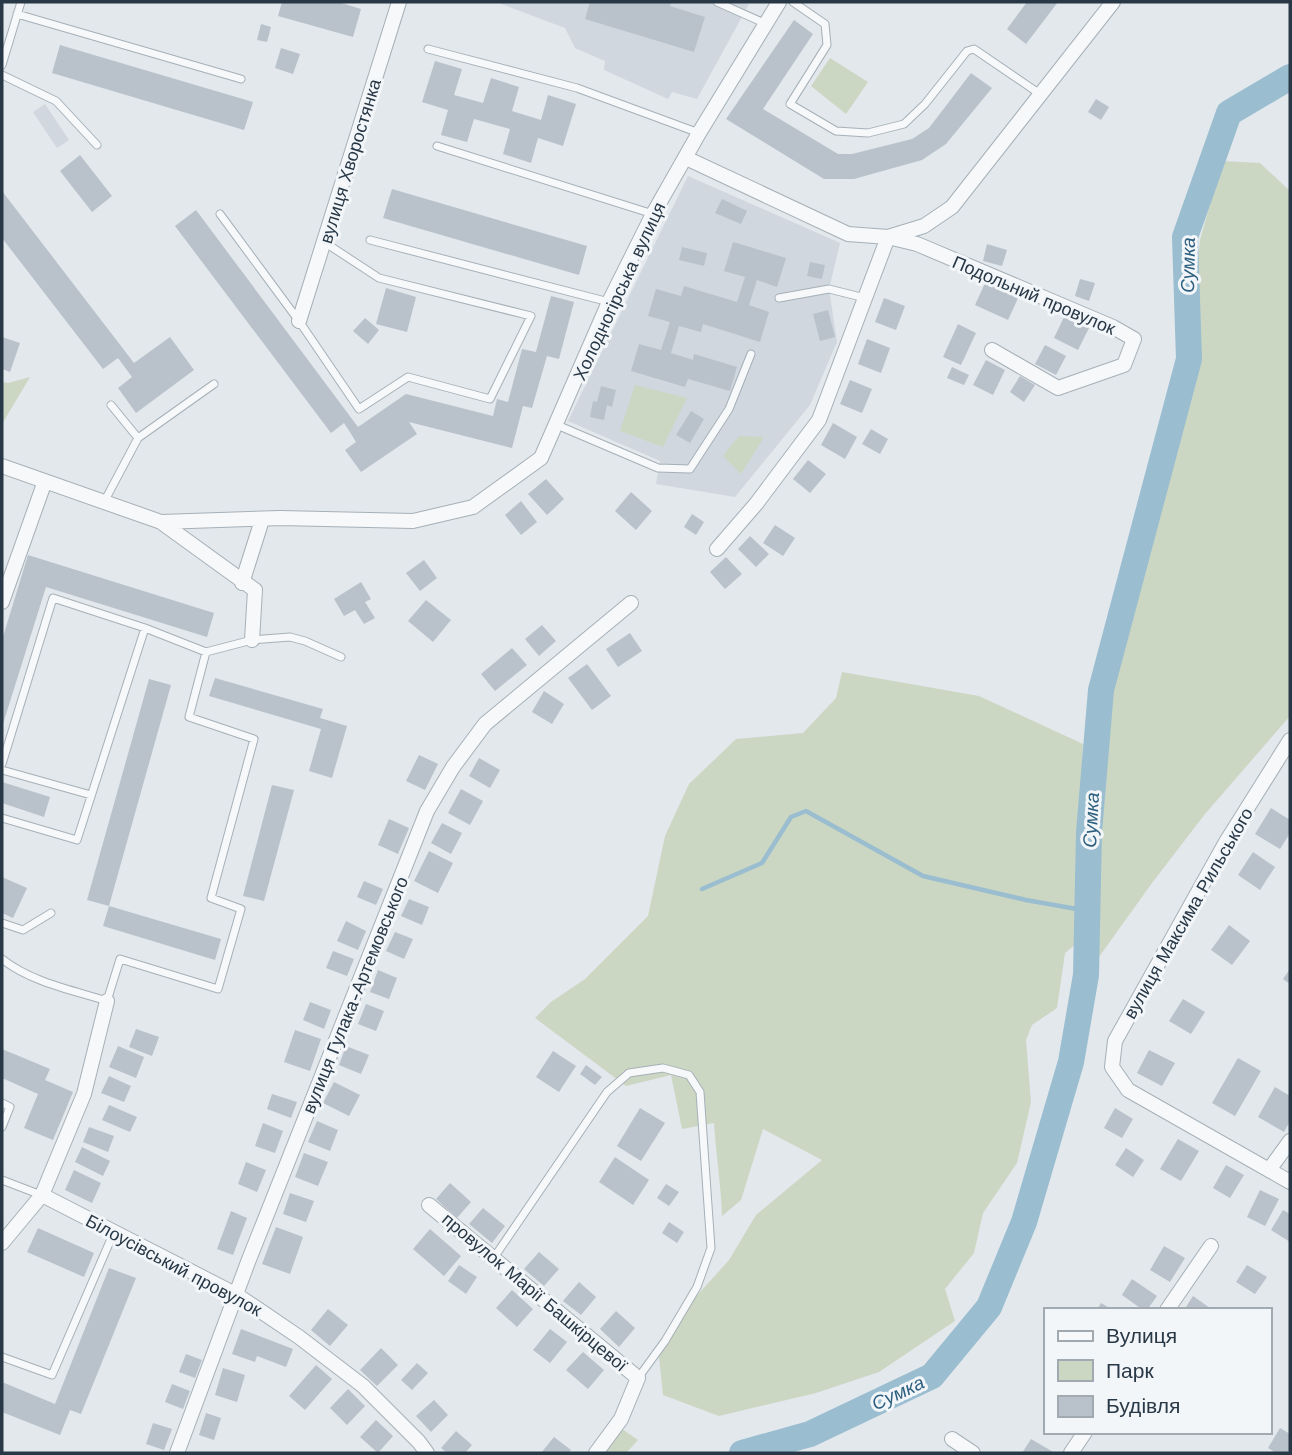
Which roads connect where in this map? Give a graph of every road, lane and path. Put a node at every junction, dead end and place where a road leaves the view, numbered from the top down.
1 (21, 2) edge
2 (399, 2) edge
3 (717, 2) edge
4 (779, 2) edge
5 (793, 2) edge
6 (1113, 2) edge
7 (17, 14) junction
8 (764, 23) junction
9 (428, 49) dead end
10 (2, 65) edge
11 (2, 75) edge
12 (241, 79) dead end
13 (1040, 94) junction
14 (699, 133) junction
15 (97, 145) dead end
16 (437, 146) dead end
17 (686, 158) junction
18 (220, 214) dead end
19 (653, 214) junction
20 (888, 237) junction
21 (370, 240) dead end
22 (324, 242) junction
23 (779, 298) dead end
24 (865, 299) junction
25 (610, 302) junction
26 (299, 321) junction
27 (992, 350) dead end
28 (751, 354) dead end
29 (214, 384) dead end
30 (111, 405) dead end
31 (557, 425) junction
32 (138, 438) junction
33 (2, 466) edge
34 (45, 481) junction
35 (104, 502) junction
36 (262, 520) junction
37 (161, 522) junction
38 (717, 550) dead end
39 (242, 583) junction
40 (2, 602) edge
41 (631, 603) dead end
42 (145, 628) junction
43 (252, 640) junction
44 (206, 652) junction
45 (341, 657) dead end
46 (1290, 740) edge
47 (2, 764) edge
48 (2, 770) edge
49 (91, 795) junction
50 (2, 818) edge
51 (51, 913) dead end
52 (2, 923) edge
53 (2, 958) edge
54 (107, 1001) junction
55 (2, 1103) edge
56 (2, 1127) edge
57 (1290, 1141) edge
58 (1269, 1170) junction
59 (2, 1180) edge
60 (1290, 1182) edge
61 (42, 1195) junction
62 (429, 1205) dead end
63 (114, 1232) junction
64 (2, 1243) edge
65 (1210, 1246) dead end
66 (494, 1259) junction
67 (237, 1295) junction
68 (1168, 1308) edge
69 (2, 1357) edge
70 (638, 1378) junction
71 (1084, 1434) edge
72 (952, 1439) dead end
73 (177, 1453) edge
74 (427, 1453) edge
75 (596, 1453) edge
76 (973, 1453) edge
77 (1071, 1453) edge

1 - 7 lane
2 - 22 street, вулиця Хворостянка
3 - 8 lane
4 - 8 street, Холодногірська вулиця
5 - 13 lane
6 - 13 street
7 - 10 lane
7 - 12 lane
8 - 14 street, Холодногірська вулиця
9 - 14 lane
11 - 15 lane
13 - 20 street
14 - 17 street, Холодногірська вулиця
16 - 19 lane
17 - 19 street, Холодногірська вулиця
17 - 20 street
18 - 26 lane
19 - 25 street, Холодногірська вулиця
20 - 24 street
20 - 27 street, Подольний провулок
21 - 25 lane
22 - 26 street, вулиця Хворостянка
22 - 26 lane
23 - 24 lane
24 - 38 street
25 - 31 street, Холодногірська вулиця
28 - 31 lane
29 - 32 lane
30 - 32 lane
31 - 36 street, Холодногірська вулиця
32 - 35 lane
33 - 34 street
34 - 35 street
34 - 40 street
35 - 37 street
36 - 37 street, Холодногірська вулиця
36 - 39 street
37 - 39 street
39 - 43 street
41 - 67 street, вулиця Гулака-Артемовського
42 - 44 lane
42 - 47 lane
42 - 49 lane
43 - 44 lane
43 - 45 lane
44 - 54 lane
46 - 58 street, вулиця Максима Рильського
48 - 49 lane
49 - 50 lane
51 - 52 lane
53 - 54 lane
54 - 61 street
55 - 56 lane
57 - 58 street
58 - 60 street
59 - 61 lane
61 - 63 street, Білоусівський провулок
61 - 64 street
62 - 66 street, провулок Марії Башкірцевої
63 - 67 street, Білоусівський провулок
63 - 69 lane
65 - 68 street
66 - 70 street, провулок Марії Башкірцевої
66 - 70 lane
67 - 73 street, вулиця Гулака-Артемовського
67 - 74 street, Білоусівський провулок
70 - 75 street, провулок Марії Башкірцевої
71 - 77 street
72 - 76 street

